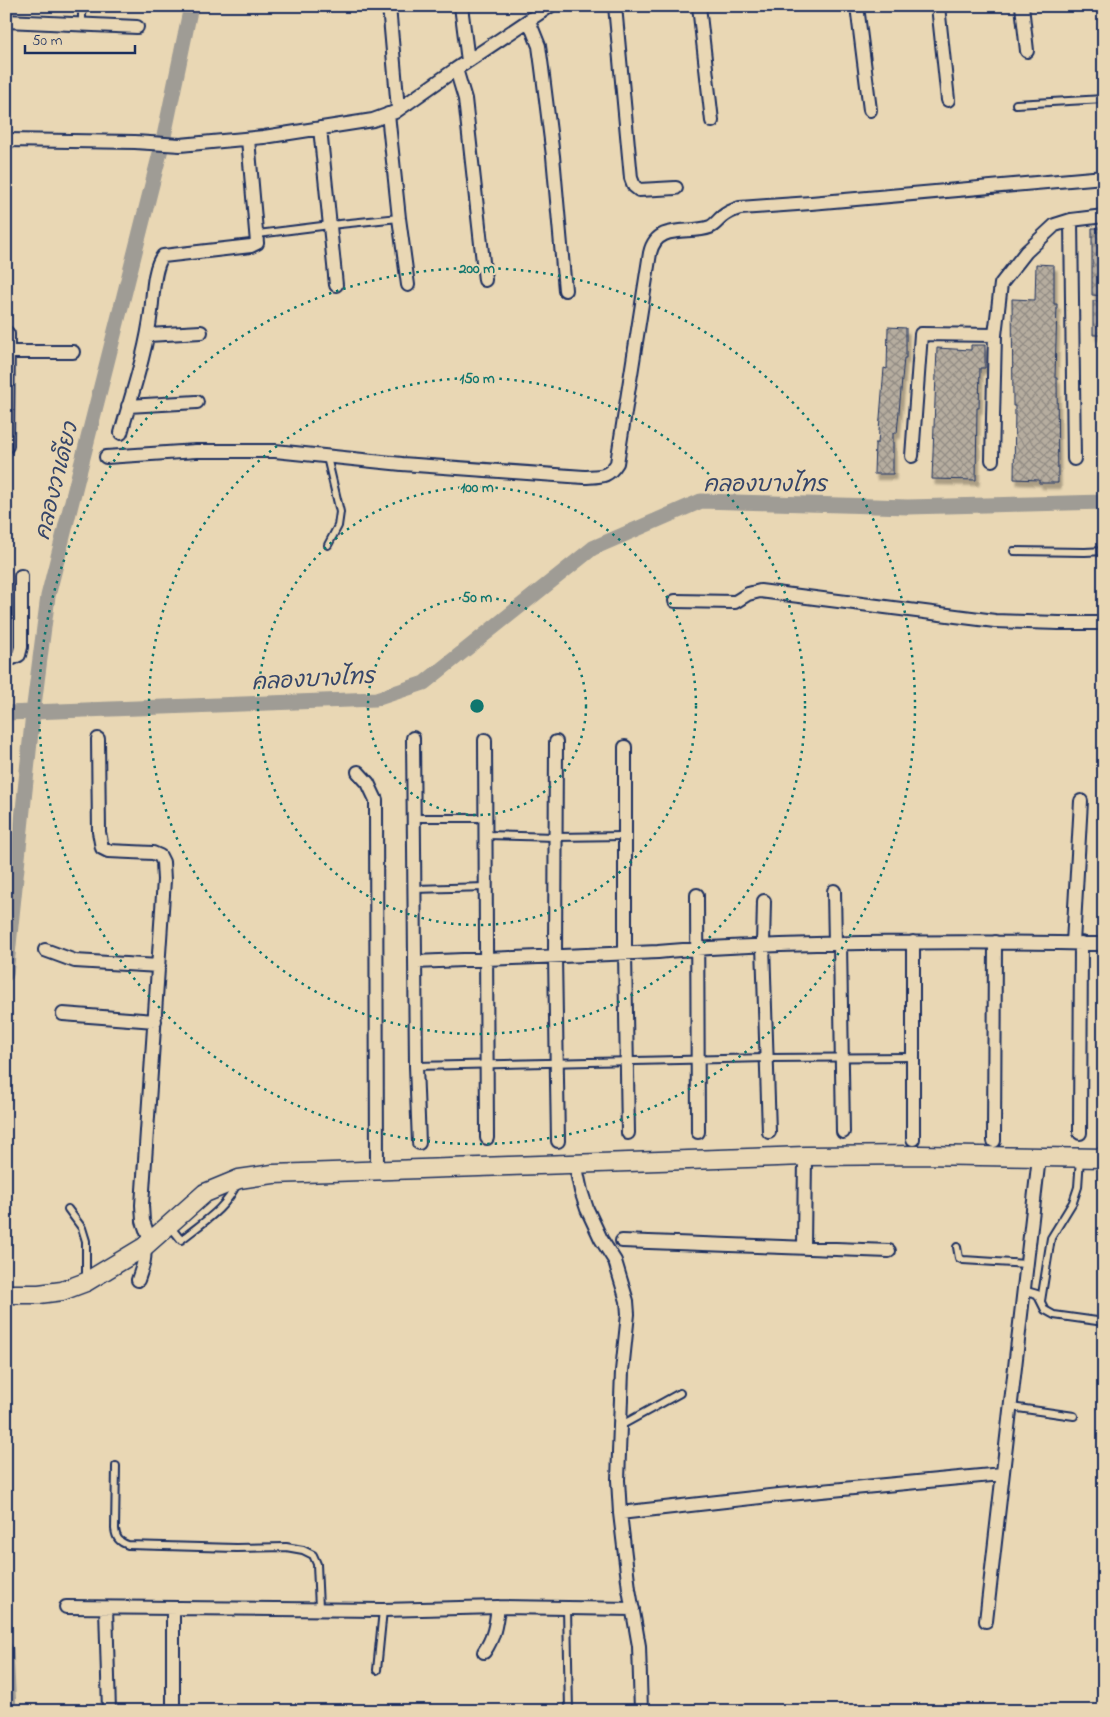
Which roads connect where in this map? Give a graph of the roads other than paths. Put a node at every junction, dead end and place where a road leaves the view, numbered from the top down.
1 (82, 6) edge
2 (389, 6) edge
3 (461, 6) edge
4 (550, 6) edge
5 (615, 6) edge
6 (699, 6) edge
7 (857, 6) edge
8 (938, 6) edge
9 (1022, 6) edge
10 (531, 15) edge
11 (6, 21) edge
12 (82, 25) junction
13 (137, 27) dead end
14 (1027, 51) dead end
15 (468, 61) junction
16 (456, 69) junction
17 (1104, 99) edge
18 (948, 100) dead end
19 (1016, 104) dead end
20 (870, 110) dead end
21 (393, 112) junction
22 (712, 121) dead end
23 (320, 128) junction
24 (248, 139) junction
25 (6, 140) edge
26 (1104, 177) edge
27 (676, 188) dead end
28 (1104, 216) edge
29 (399, 218) junction
30 (1071, 220) junction
31 (330, 225) junction
32 (258, 234) junction
33 (485, 280) dead end
34 (336, 285) dead end
35 (408, 285) dead end
36 (566, 290) dead end
37 (6, 332) edge
38 (201, 332) dead end
39 (148, 334) junction
40 (995, 335) junction
41 (9, 352) junction
42 (73, 352) dead end
43 (197, 402) dead end
44 (128, 406) junction
45 (7, 411) edge
46 (121, 433) dead end
47 (7, 446) edge
48 (912, 456) dead end
49 (106, 457) dead end
50 (327, 457) junction
51 (1074, 459) dead end
52 (992, 460) dead end
53 (328, 545) dead end
54 (1014, 551) dead end
55 (1104, 551) edge
56 (21, 576) dead end
57 (675, 601) dead end
58 (1104, 623) edge
59 (6, 658) edge
60 (413, 738) dead end
61 (98, 739) dead end
62 (485, 740) dead end
63 (556, 742) dead end
64 (625, 747) dead end
65 (358, 772) dead end
66 (1081, 801) dead end
67 (414, 818) junction
68 (486, 818) junction
69 (486, 835) junction
70 (555, 836) junction
71 (625, 836) junction
72 (486, 887) junction
73 (415, 889) junction
74 (834, 891) dead end
75 (697, 895) dead end
76 (764, 901) dead end
77 (913, 942) junction
78 (995, 942) junction
79 (1077, 943) junction
80 (838, 944) junction
81 (1104, 944) edge
82 (764, 945) junction
83 (696, 949) junction
84 (45, 950) dead end
85 (625, 953) junction
86 (555, 956) junction
87 (486, 959) junction
88 (415, 962) junction
89 (158, 966) junction
90 (63, 1014) dead end
91 (155, 1021) junction
92 (842, 1057) junction
93 (914, 1057) junction
94 (767, 1058) junction
95 (696, 1059) junction
96 (627, 1061) junction
97 (556, 1062) junction
98 (487, 1065) junction
99 (416, 1066) junction
100 (698, 1132) dead end
101 (769, 1132) dead end
102 (843, 1132) dead end
103 (628, 1133) dead end
104 (1080, 1134) dead end
105 (487, 1138) dead end
106 (913, 1139) dead end
107 (994, 1140) dead end
108 (558, 1141) dead end
109 (419, 1143) dead end
110 (805, 1156) junction
111 (1039, 1157) junction
112 (1080, 1157) junction
113 (1104, 1158) edge
114 (575, 1163) junction
115 (377, 1170) junction
116 (68, 1209) dead end
117 (622, 1241) dead end
118 (147, 1244) junction
119 (957, 1247) dead end
120 (804, 1248) junction
121 (889, 1251) dead end
122 (1027, 1264) junction
123 (138, 1280) dead end
124 (86, 1282) junction
125 (1023, 1290) junction
126 (10, 1294) edge
127 (1041, 1301) junction
128 (1104, 1322) edge
129 (680, 1392) dead end
130 (1011, 1407) junction
131 (1074, 1416) dead end
132 (619, 1426) junction
133 (116, 1466) dead end
134 (1002, 1474) junction
135 (620, 1512) junction
136 (66, 1607) dead end
137 (498, 1607) junction
138 (106, 1608) junction
139 (319, 1608) junction
140 (567, 1608) junction
141 (173, 1609) junction
142 (633, 1609) junction
143 (383, 1610) junction
144 (986, 1621) dead end
145 (484, 1652) dead end
146 (378, 1670) dead end
147 (109, 1711) edge
148 (172, 1711) edge
149 (569, 1711) edge
150 (641, 1711) edge

1 - 12 lane
2 - 21 street
3 - 15 street
4 - 10 street
5 - 27 street
6 - 22 street
7 - 20 street
8 - 18 street
9 - 14 street
10 - 15 street
10 - 36 street
11 - 12 street
12 - 13 street
15 - 16 street
16 - 21 street
16 - 33 street
17 - 19 lane
21 - 23 street
21 - 29 street
23 - 24 street
23 - 31 street
24 - 25 street
24 - 32 street
26 - 50 street
28 - 30 street
29 - 31 lane
29 - 35 street
30 - 40 street
30 - 51 street
31 - 32 lane
31 - 34 street
32 - 39 street
37 - 41 street
38 - 39 street
39 - 44 street
40 - 48 street
40 - 52 street
41 - 42 street
41 - 45 street
43 - 44 street
44 - 46 street
45 - 47 street
49 - 50 street
50 - 53 lane
54 - 55 lane
56 - 59 street
57 - 58 street
60 - 67 street
61 - 89 street
62 - 68 street
63 - 70 street
64 - 71 street
65 - 115 street
66 - 79 street
67 - 68 lane
67 - 73 street
68 - 69 street
69 - 70 lane
69 - 72 street
70 - 71 lane
70 - 86 street
71 - 85 street
72 - 73 lane
72 - 87 street
73 - 88 street
74 - 80 street
75 - 83 street
76 - 82 street
77 - 78 street
77 - 80 street
77 - 93 street
78 - 79 street
78 - 107 street
79 - 81 street
79 - 104 street
80 - 82 street
80 - 92 street
82 - 83 street
82 - 94 street
83 - 85 street
83 - 95 street
84 - 89 street
85 - 86 street
85 - 96 street
86 - 87 street
86 - 97 street
87 - 88 street
87 - 98 street
88 - 99 street
89 - 91 street
90 - 91 street
91 - 118 street
92 - 93 lane
92 - 94 lane
92 - 102 street
93 - 106 street
94 - 95 lane
94 - 101 street
95 - 96 lane
95 - 100 street
96 - 97 lane
96 - 103 street
97 - 98 lane
97 - 108 street
98 - 99 lane
98 - 105 street
99 - 109 street
110 - 111 street
110 - 114 street
110 - 120 street
111 - 112 street
111 - 122 street
112 - 113 street
112 - 127 lane
114 - 115 street
114 - 132 street
115 - 118 street
116 - 124 lane
117 - 120 street
118 - 123 street
118 - 124 street
119 - 122 lane
120 - 121 street
122 - 125 street
124 - 126 street
125 - 127 lane
125 - 130 street
127 - 128 lane
129 - 132 lane
130 - 131 lane
130 - 134 street
132 - 135 street
133 - 139 lane
134 - 135 street
134 - 144 street
135 - 142 street
136 - 138 street
137 - 140 street
137 - 143 street
137 - 145 street
138 - 141 street
138 - 147 street
139 - 141 street
139 - 143 street
140 - 142 street
140 - 149 lane
141 - 148 street
142 - 150 street
143 - 146 lane

